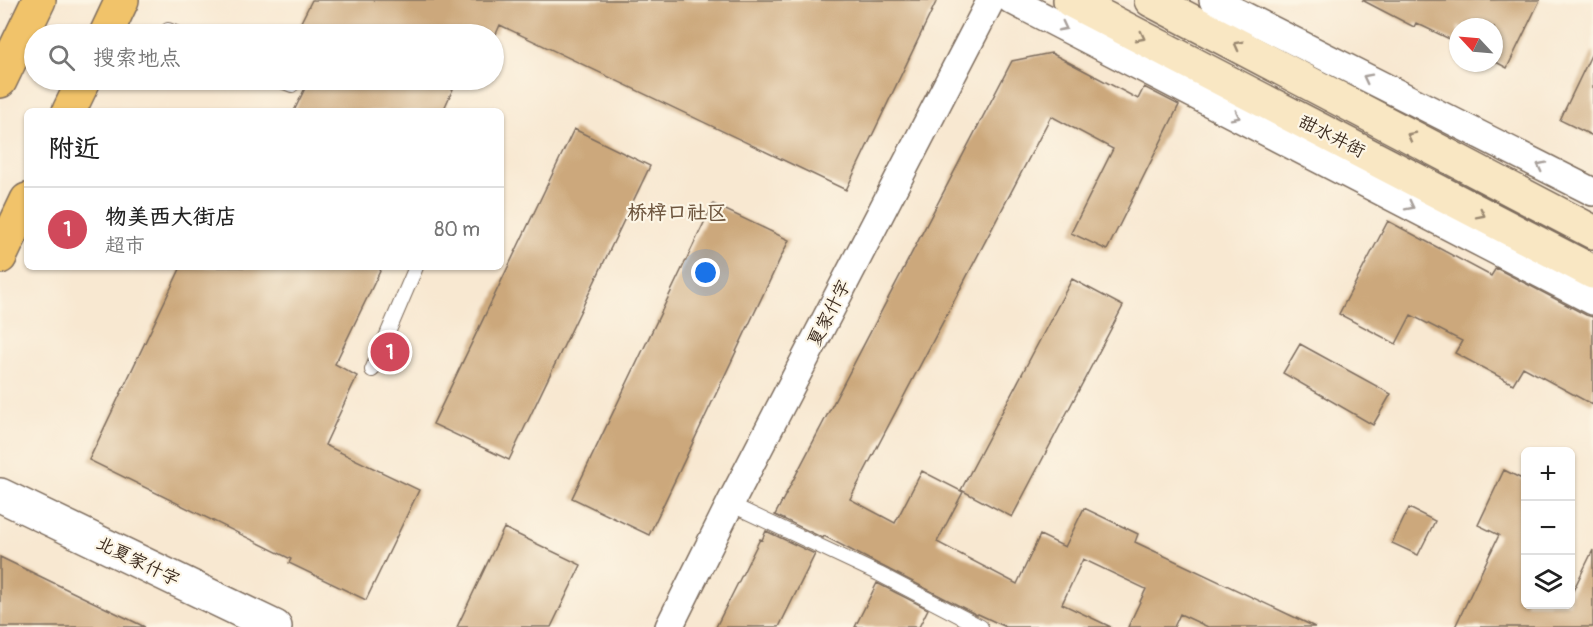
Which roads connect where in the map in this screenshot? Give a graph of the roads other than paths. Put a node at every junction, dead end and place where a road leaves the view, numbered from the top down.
1 (39, 0) edge
2 (122, 0) edge
3 (991, 0) edge
4 (1011, 0) edge
5 (1070, 0) edge
6 (1151, 0) edge
7 (1213, 0) edge
8 (27, 24) edge
9 (111, 24) edge
10 (24, 31) edge
11 (0, 81) edge
12 (79, 90) edge
13 (70, 108) edge
14 (1593, 192) edge
15 (24, 206) edge
16 (1593, 232) edge
17 (0, 257) edge
18 (415, 270) edge
19 (1593, 272) edge
20 (1593, 301) edge
21 (372, 370) dead end
22 (0, 495) edge
23 (730, 504) junction
24 (275, 627) edge
25 (669, 627) edge
26 (981, 627) edge

1 - 8 main road
2 - 9 main road
3 - 23 street, 夏家什字
4 -> 20 street
5 -> 19 main road, 甜水井街
16 -> 6 main road, 甜水井街
14 -> 7 street
10 - 11 main road
12 - 13 main road
15 - 17 main road
18 - 21 lane
22 - 24 street, 北夏家什字
23 - 25 street, 夏家什字
23 - 26 lane

